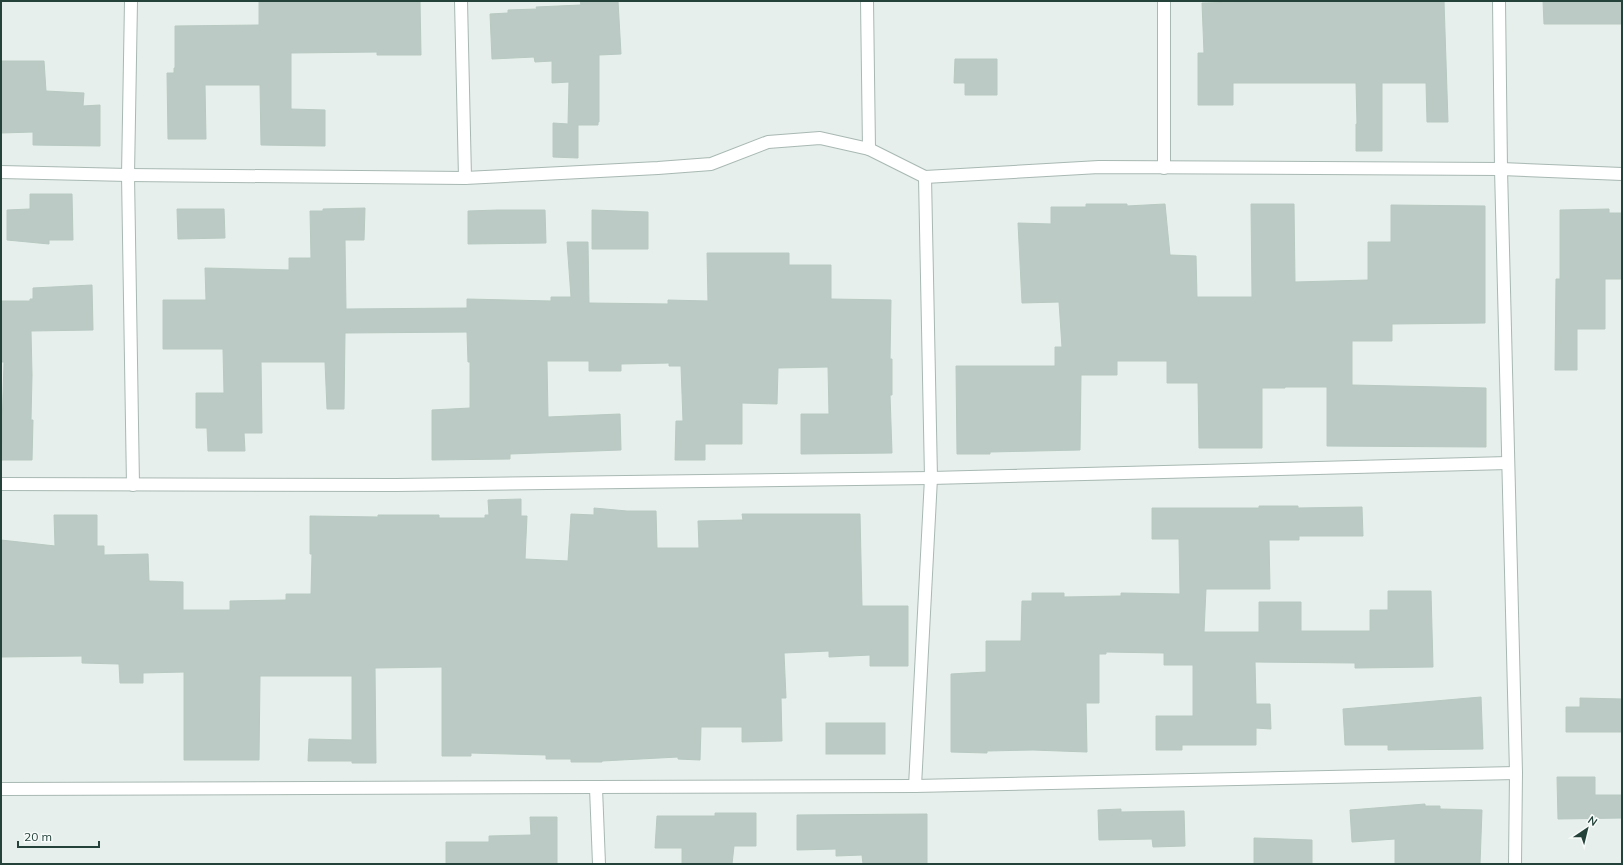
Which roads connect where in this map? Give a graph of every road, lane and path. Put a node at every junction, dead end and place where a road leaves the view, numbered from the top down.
1 (131, 1) edge
2 (461, 1) edge
3 (867, 1) edge
4 (1164, 1) edge
5 (1499, 1) edge
6 (869, 149) junction
7 (1164, 168) junction
8 (1501, 169) junction
9 (1, 172) edge
10 (1622, 174) edge
11 (128, 175) junction
12 (925, 177) junction
13 (465, 178) junction
14 (1508, 463) junction
15 (931, 478) junction
16 (1, 484) edge
17 (133, 485) junction
18 (1516, 774) junction
19 (915, 786) junction
20 (596, 788) junction
21 (1, 789) edge
22 (599, 864) edge
23 (1515, 864) edge

1 - 11 street
2 - 13 street
3 - 6 street
4 - 7 street
5 - 8 street
6 - 12 street
6 - 13 street
7 - 8 street
7 - 12 street
8 - 10 street
8 - 14 street
9 - 11 street
11 - 13 street
11 - 17 street
12 - 15 street
14 - 15 street
14 - 18 street
15 - 17 street
15 - 19 street
16 - 17 street
18 - 19 street
18 - 23 street
19 - 20 street
20 - 21 street
20 - 22 street

